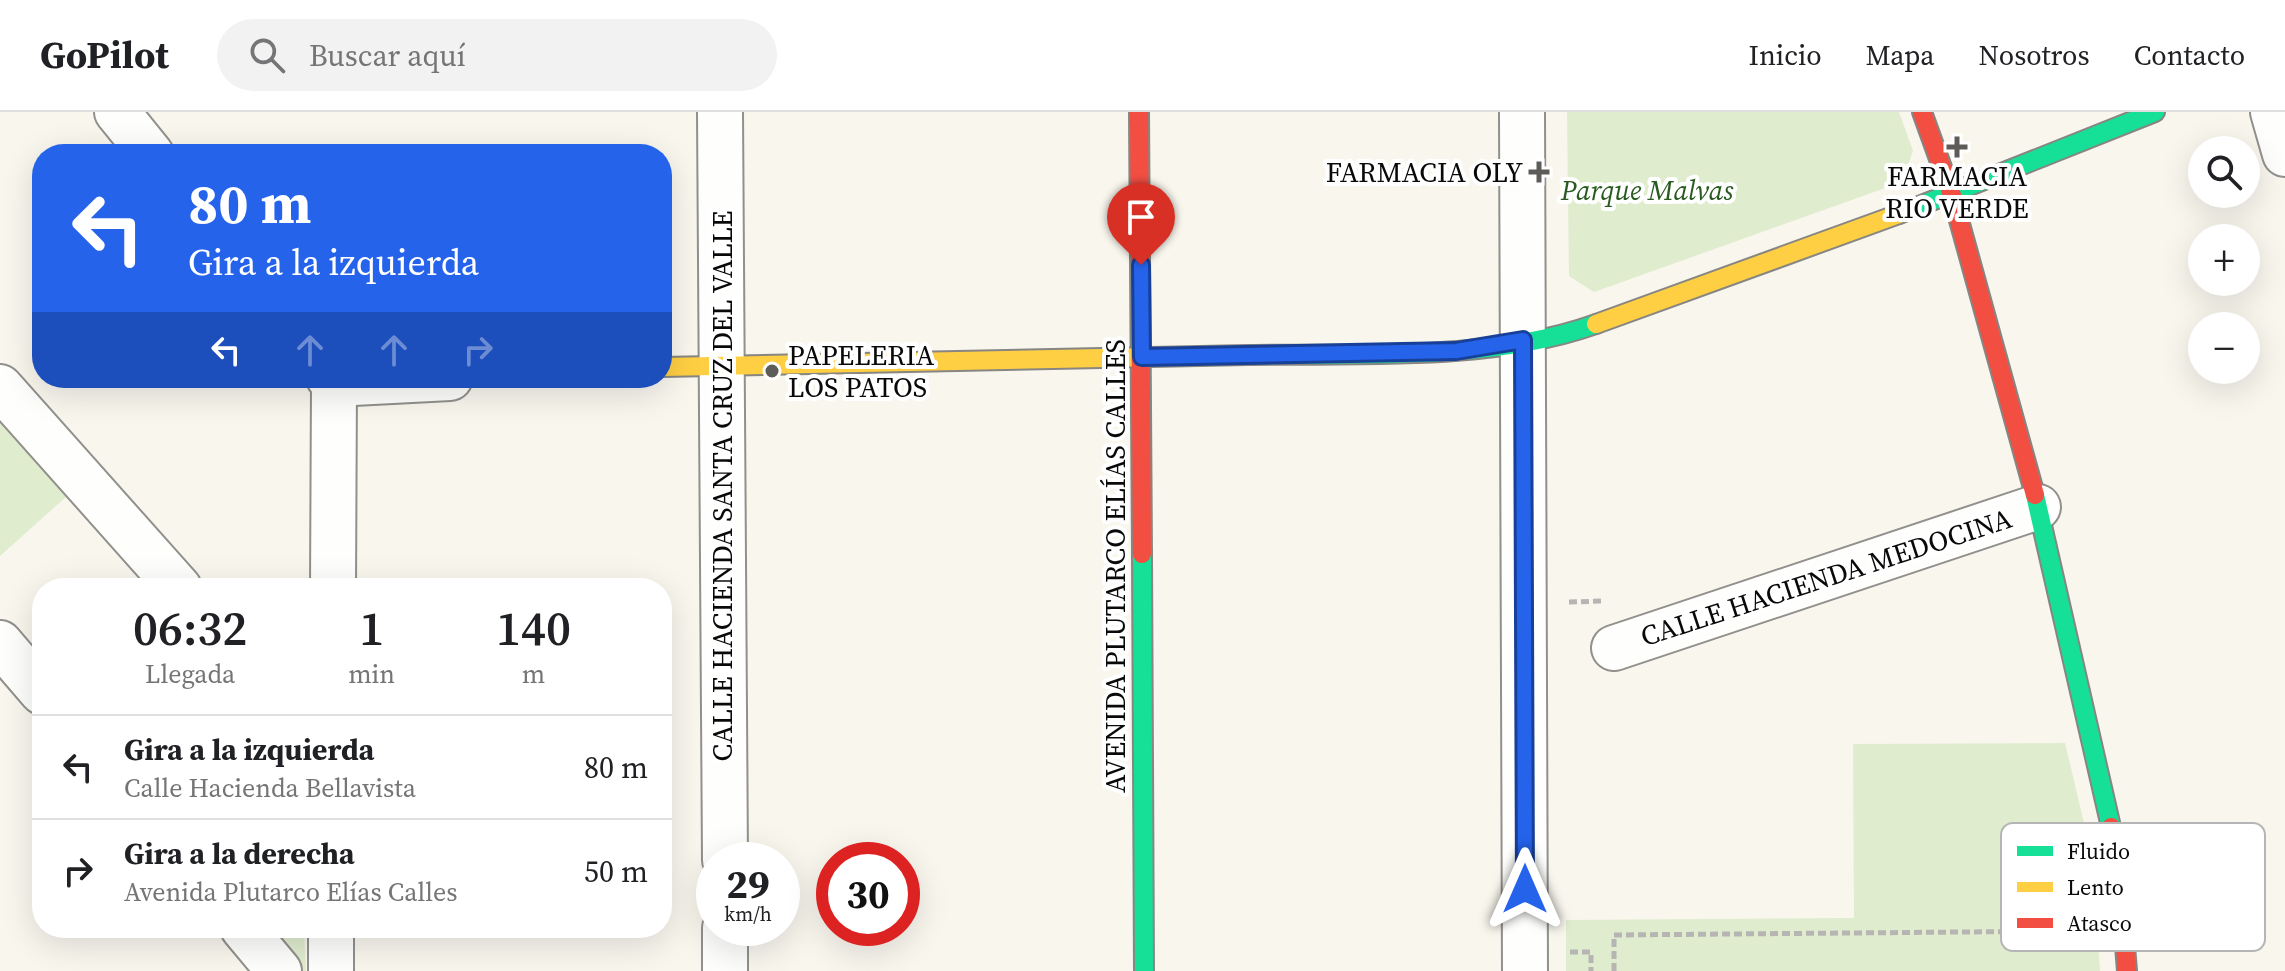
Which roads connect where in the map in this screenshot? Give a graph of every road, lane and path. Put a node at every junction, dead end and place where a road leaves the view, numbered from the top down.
1 (117, 112) edge
2 (720, 112) edge
3 (1139, 112) edge
4 (1522, 112) edge
5 (1922, 112) edge
6 (2155, 112) edge
7 (2273, 112) edge
8 (143, 144) edge
9 (2285, 154) edge
10 (1952, 195) junction
11 (1523, 340) junction
12 (1142, 357) junction
13 (721, 363) junction
14 (672, 366) edge
15 (0, 387) edge
16 (331, 388) edge
17 (2038, 507) junction
18 (170, 578) edge
19 (333, 578) edge
20 (0, 643) edge
21 (1614, 648) dead end
22 (32, 680) edge
23 (2110, 823) edge
24 (725, 842) edge
25 (2001, 931) edge
26 (251, 938) edge
27 (331, 938) edge
28 (725, 946) edge
29 (2126, 951) edge
30 (279, 971) edge
31 (331, 971) edge
32 (725, 971) edge
33 (1144, 971) edge
34 (1525, 971) edge
35 (1614, 971) edge
36 (2127, 971) edge

1 - 8 street
2 - 13 street, CALLE HACIENDA SANTA CRUZ DEL VALLE
3 - 12 street, AVENIDA PLUTARCO ELÍAS CALLES
4 - 11 street
5 - 10 street, CALLE HACIENDA MEDOCINA
6 - 10 street
7 - 9 street
10 - 11 street
10 - 17 street, CALLE HACIENDA MEDOCINA
11 - 12 street
11 - 34 street
12 - 13 street
12 - 33 street, AVENIDA PLUTARCO ELÍAS CALLES
13 - 14 street
13 - 24 street, CALLE HACIENDA SANTA CRUZ DEL VALLE
15 - 18 street
16 - 19 street
17 - 21 street, CALLE HACIENDA MEDOCINA
17 - 23 street, CALLE HACIENDA MEDOCINA
20 - 22 street
25 - 35 path
26 - 30 street
27 - 31 street
28 - 32 street
29 - 36 street, CALLE HACIENDA MEDOCINA

